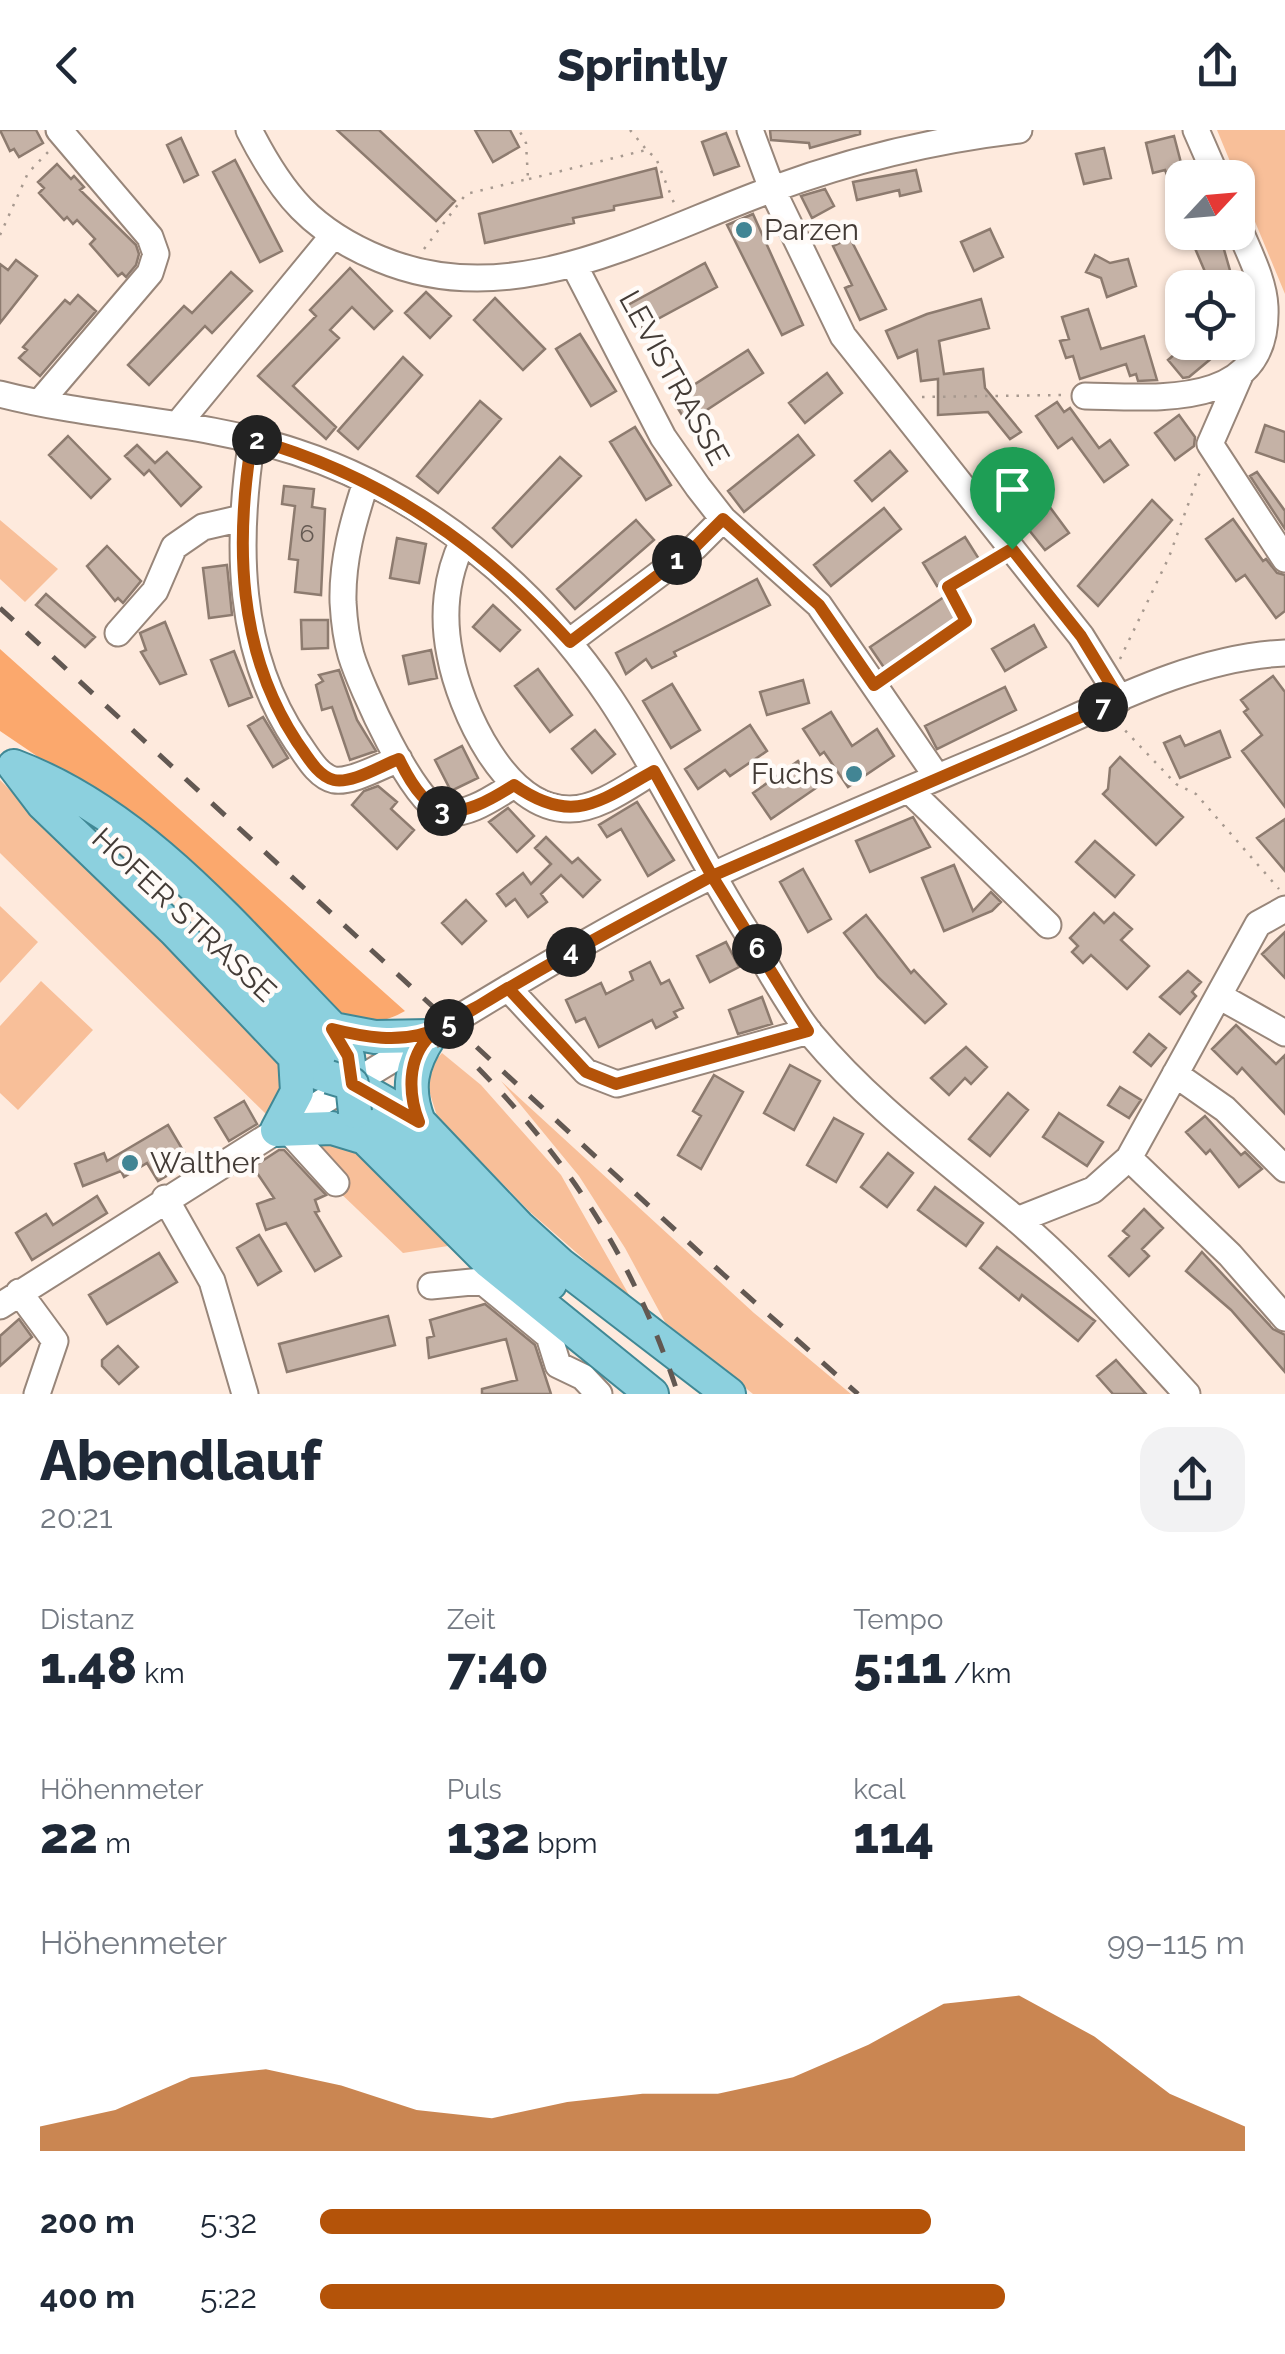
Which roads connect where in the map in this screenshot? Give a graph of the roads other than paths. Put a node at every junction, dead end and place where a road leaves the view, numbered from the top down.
1 (249, 130) edge
2 (750, 130) edge
3 (1019, 130) edge
4 (1196, 130) edge
5 (62, 134) edge
6 (1209, 160) edge
7 (772, 189) junction
8 (332, 237) junction
9 (1247, 250) edge
10 (574, 265) junction
11 (1241, 373) junction
12 (0, 394) edge
13 (1085, 396) road end
14 (40, 402) junction
15 (178, 424) junction
16 (252, 439) junction
17 (366, 482) junction
18 (242, 518) junction
19 (723, 519) junction
20 (463, 541) junction
21 (1285, 560) edge
22 (118, 633) dead end
23 (570, 642) junction
24 (1285, 653) edge
25 (1112, 695) junction
26 (399, 759) junction
27 (7, 762) edge
28 (654, 771) junction
29 (938, 777) junction
30 (514, 785) junction
31 (908, 790) junction
32 (712, 876) junction
33 (1284, 900) edge
34 (1048, 925) dead end
35 (508, 988) junction
36 (1220, 996) junction
37 (808, 1031) junction
38 (1285, 1033) edge
39 (430, 1036) junction
40 (294, 1057) junction
41 (1175, 1074) junction
42 (352, 1085) junction
43 (419, 1122) junction
44 (282, 1130) junction
45 (1129, 1158) junction
46 (1285, 1169) edge
47 (336, 1183) dead end
48 (166, 1198) junction
49 (1017, 1220) junction
50 (432, 1286) dead end
51 (9, 1299) edge
52 (1285, 1318) edge
53 (591, 1386) edge
54 (37, 1394) edge
55 (245, 1394) edge
56 (652, 1394) edge
57 (692, 1394) edge
58 (729, 1394) edge
59 (1187, 1394) edge

1 - 8 street
2 - 7 street
3 - 7 street
4 - 6 street
5 - 14 street
7 - 10 street
7 - 25 street
8 - 10 street
8 - 15 street
9 - 11 street
10 - 19 street, LEVISTRASSE
11 - 13 street
11 - 21 street
12 - 14 street
14 - 15 street
15 - 16 street
16 - 17 street
16 - 18 street
17 - 20 street
17 - 26 street
18 - 22 street
18 - 26 street
19 - 23 street
19 - 29 street, LEVISTRASSE
20 - 23 street
20 - 30 street
23 - 28 street
24 - 25 street
25 - 29 street
26 - 30 street
27 - 40 main road
27 - 42 main road, HOFER STRASSE
27 - 42 main road
28 - 30 street
28 - 32 street
29 - 31 street
31 - 32 street
31 - 34 street
32 - 35 street
32 - 37 street
33 - 36 street
35 - 37 street
35 - 39 street, bridge
36 - 38 street
36 - 41 street
37 - 49 street
39 - 42 street
39 - 42 main road
39 - 43 main road
40 - 42 main road
40 - 44 main road
41 - 45 street
41 - 46 street
42 - 43 main road
42 - 44 street
42 - 44 main road
42 - 56 main road
42 - 57 main road
43 - 58 main road
44 - 47 street
44 - 48 street
45 - 49 street
45 - 52 street
48 - 51 street
48 - 55 street
49 - 59 street
50 - 53 street
51 - 54 street

